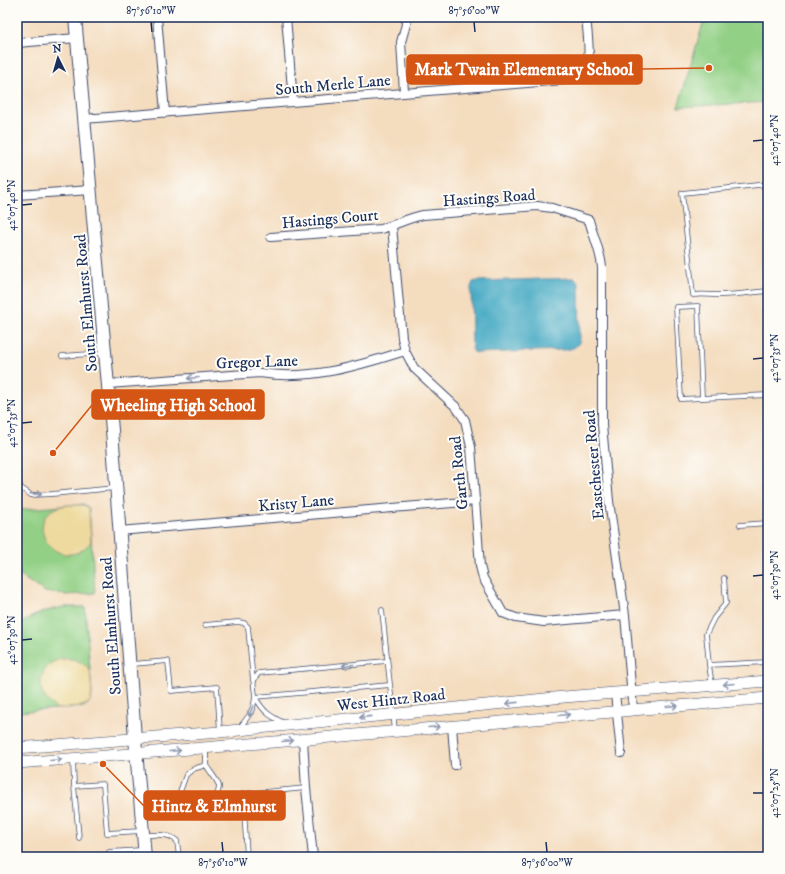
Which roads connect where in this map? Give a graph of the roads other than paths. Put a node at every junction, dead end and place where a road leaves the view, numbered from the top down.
1 (75, 17) edge
2 (157, 17) edge
3 (286, 17) edge
4 (408, 17) edge
5 (586, 17) edge
6 (76, 38) junction
7 (17, 43) edge
8 (404, 92) junction
9 (293, 101) junction
10 (165, 113) junction
11 (84, 119) junction
12 (768, 184) edge
13 (91, 190) junction
14 (17, 195) edge
15 (589, 220) joint
16 (392, 226) junction
17 (271, 237) dead end
18 (768, 291) edge
19 (404, 351) junction
20 (105, 353) junction
21 (62, 356) dead end
22 (108, 384) junction
23 (768, 395) edge
24 (702, 398) junction
25 (17, 467) edge
26 (116, 488) junction
27 (476, 501) junction
28 (768, 523) edge
29 (740, 525) dead end
30 (119, 531) junction
31 (724, 578) dead end
32 (382, 610) dead end
33 (625, 615) junction
34 (205, 625) dead end
35 (386, 661) junction
36 (768, 662) edge
37 (129, 664) junction
38 (709, 665) junction
39 (768, 681) edge
40 (253, 683) junction
41 (390, 685) junction
42 (712, 685) junction
43 (631, 692) junction
44 (615, 693) junction
45 (255, 697) junction
46 (768, 698) edge
47 (633, 709) junction
48 (617, 711) junction
49 (394, 714) junction
50 (288, 725) junction
51 (452, 726) junction
52 (238, 730) junction
53 (395, 731) junction
54 (220, 732) junction
55 (135, 738) junction
56 (303, 740) junction
57 (17, 748) edge
58 (206, 749) junction
59 (621, 752) dead end
60 (136, 754) junction
61 (73, 759) junction
62 (17, 763) edge
63 (206, 765) junction
64 (455, 765) dead end
65 (74, 786) junction
66 (306, 788) junction
67 (167, 810) junction
68 (141, 813) junction
69 (143, 833) junction
70 (79, 838) dead end
71 (109, 852) dead end
72 (145, 853) edge
73 (179, 857) edge
74 (247, 857) edge
75 (313, 857) edge

1 - 6 main road, South Elmhurst Road
2 - 10 street
3 - 9 street
4 - 8 street
5 - 8 street, South Merle Lane
6 - 7 street
6 - 11 main road, South Elmhurst Road
8 - 9 street, South Merle Lane
9 - 10 street, South Merle Lane
10 - 11 street, South Merle Lane
11 - 13 main road, South Elmhurst Road
12 - 18 lane
13 - 14 street
13 - 20 main road, South Elmhurst Road
15 - 16 street, Hastings Road
15 - 33 street, Eastchester Road
16 - 17 street, Hastings Court
16 - 19 street, Garth Road
19 -> 22 street, Gregor Lane
19 - 27 street, Garth Road
20 - 21 lane
20 - 22 main road, South Elmhurst Road
22 - 26 main road, South Elmhurst Road
23 - 24 lane
24 - 24 lane
25 -> 26 lane
26 - 30 main road, South Elmhurst Road
27 - 30 street, Kristy Lane
27 - 33 street, Garth Road
28 - 29 lane
30 - 37 main road, South Elmhurst Road
31 - 38 lane
32 - 35 lane
33 - 43 street, Eastchester Road
34 - 40 lane
35 -> 40 lane
35 - 41 lane
36 - 38 lane
37 - 54 lane
37 - 55 main road, South Elmhurst Road
38 - 42 lane
39 -> 42 main road, West Hintz Road
40 - 45 lane
41 - 45 lane
41 - 49 lane
42 - 43 main road, West Hintz Road
43 - 44 main road, West Hintz Road
43 - 47 street, Eastchester Road
44 - 48 street
44 -> 49 main road, West Hintz Road
45 - 50 lane
45 -> 52 lane
47 -> 46 main road, West Hintz Road
47 - 48 main road, West Hintz Road
51 -> 48 main road, West Hintz Road
48 - 59 street
49 -> 50 main road, West Hintz Road
49 - 53 lane
50 - 52 main road, West Hintz Road
53 -> 51 main road, West Hintz Road
51 - 64 street
52 - 54 main road, West Hintz Road
53 - 56 main road, West Hintz Road
54 - 55 main road, West Hintz Road
55 - 57 main road, West Hintz Road
55 - 60 main road, South Elmhurst Road
58 -> 56 main road, West Hintz Road
56 - 66 street
60 -> 58 main road, West Hintz Road
58 - 63 lane
60 - 61 main road, West Hintz Road
60 - 68 main road, South Elmhurst Road
62 -> 61 main road, West Hintz Road
61 - 65 lane
63 - 67 lane
63 - 67 lane
65 - 69 lane
65 - 70 lane
66 - 74 lane
66 - 75 street
67 - 68 lane
68 - 69 main road, South Elmhurst Road
69 - 72 main road, South Elmhurst Road
69 - 73 lane
71 - 72 lane

